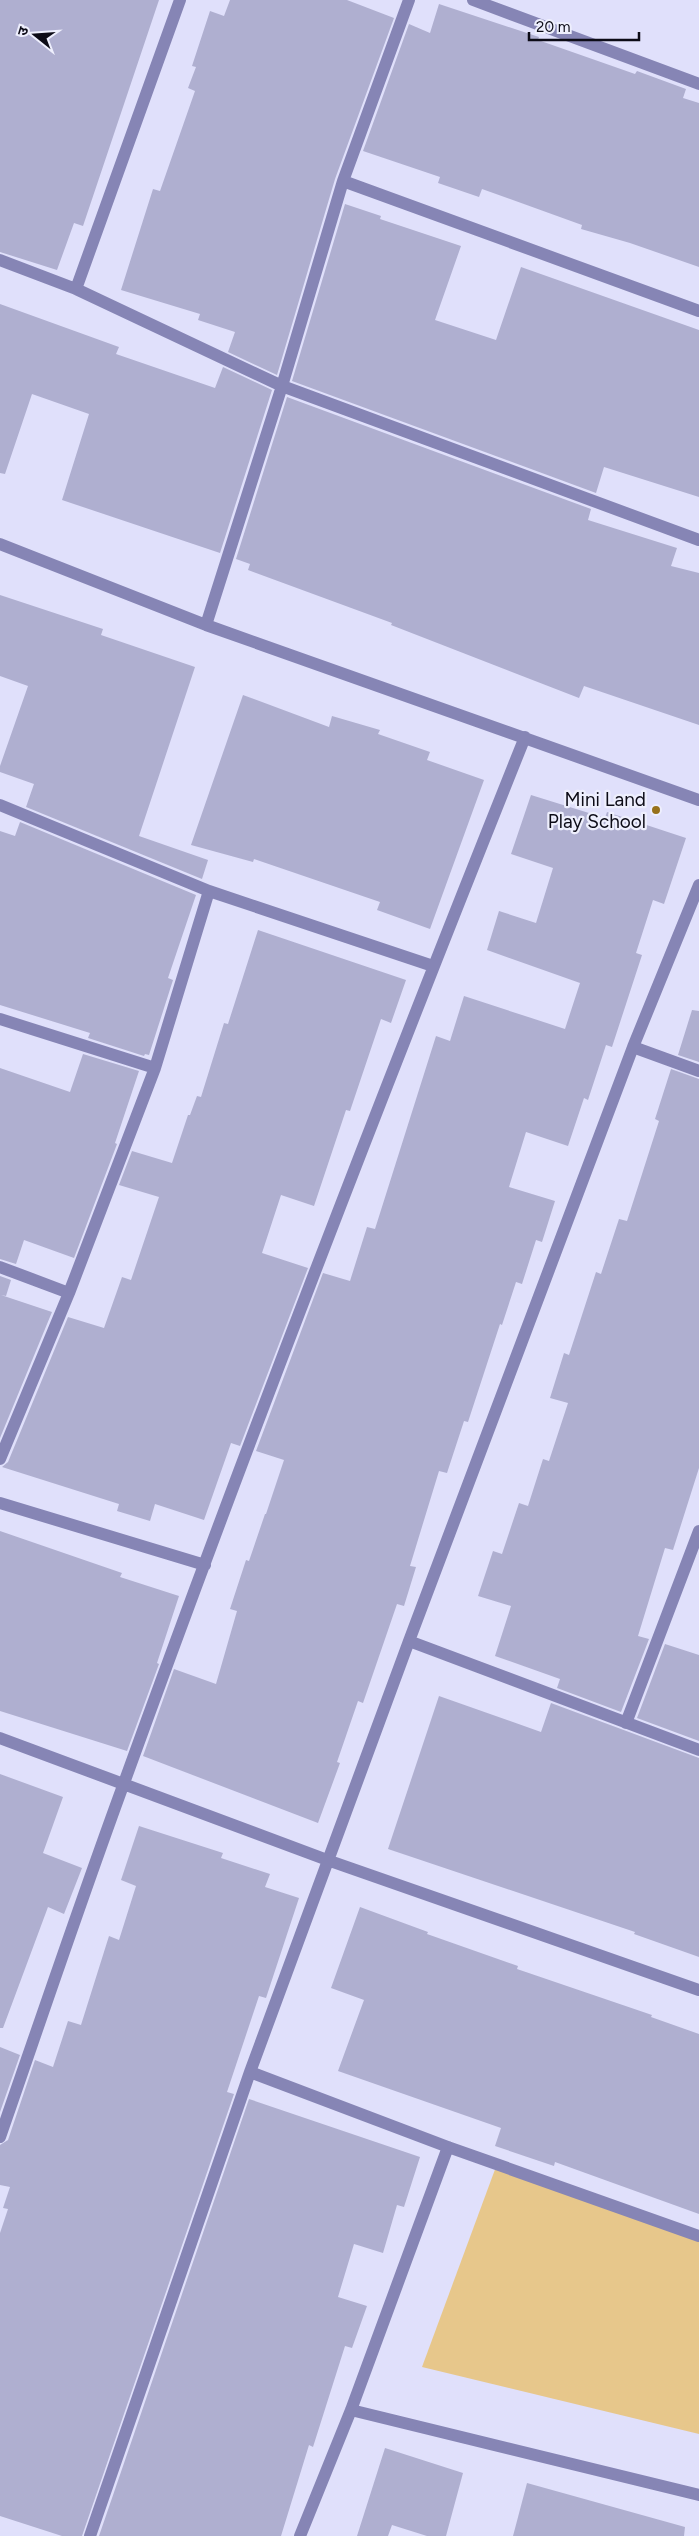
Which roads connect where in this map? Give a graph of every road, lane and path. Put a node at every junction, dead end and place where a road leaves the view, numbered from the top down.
1 (180, 0) edge
2 (409, 0) edge
3 (473, 0) edge
4 (699, 84) edge
5 (343, 181) junction
6 (0, 260) edge
7 (76, 289) junction
8 (699, 311) edge
9 (282, 386) junction
10 (699, 540) edge
11 (0, 544) edge
12 (206, 626) junction
13 (525, 737) junction
14 (699, 800) edge
15 (0, 805) edge
16 (699, 885) edge
17 (210, 891) junction
18 (433, 966) junction
19 (0, 1019) edge
20 (633, 1047) junction
21 (155, 1068) junction
22 (699, 1071) edge
23 (0, 1267) edge
24 (69, 1293) junction
25 (0, 1459) edge
26 (0, 1503) edge
27 (699, 1531) edge
28 (204, 1565) junction
29 (409, 1641) junction
30 (626, 1723) junction
31 (0, 1738) edge
32 (699, 1750) edge
33 (123, 1785) junction
34 (330, 1861) junction
35 (699, 1990) edge
36 (250, 2072) junction
37 (0, 2138) edge
38 (448, 2147) junction
39 (699, 2236) edge
40 (351, 2410) junction
41 (699, 2496) edge
42 (90, 2536) edge
43 (300, 2536) edge

1 - 7 street
2 - 5 street
3 - 4 street
5 - 8 street
5 - 9 street
6 - 7 street
7 - 9 street
9 - 10 street
9 - 12 street
11 - 12 street
12 - 13 street
13 - 14 street
13 - 18 street
15 - 17 street
16 - 20 street
17 - 18 street
17 - 21 street
18 - 28 street
19 - 21 street
20 - 22 street
20 - 29 street
21 - 24 street
23 - 24 street
24 - 25 street
26 - 28 street
27 - 30 street
28 - 33 street
29 - 30 street
29 - 34 street
30 - 32 street
31 - 33 street
33 - 34 street
33 - 37 street
34 - 35 street
34 - 36 street
36 - 38 street
36 - 42 street
38 - 39 street
38 - 40 street
40 - 41 street
40 - 43 street

